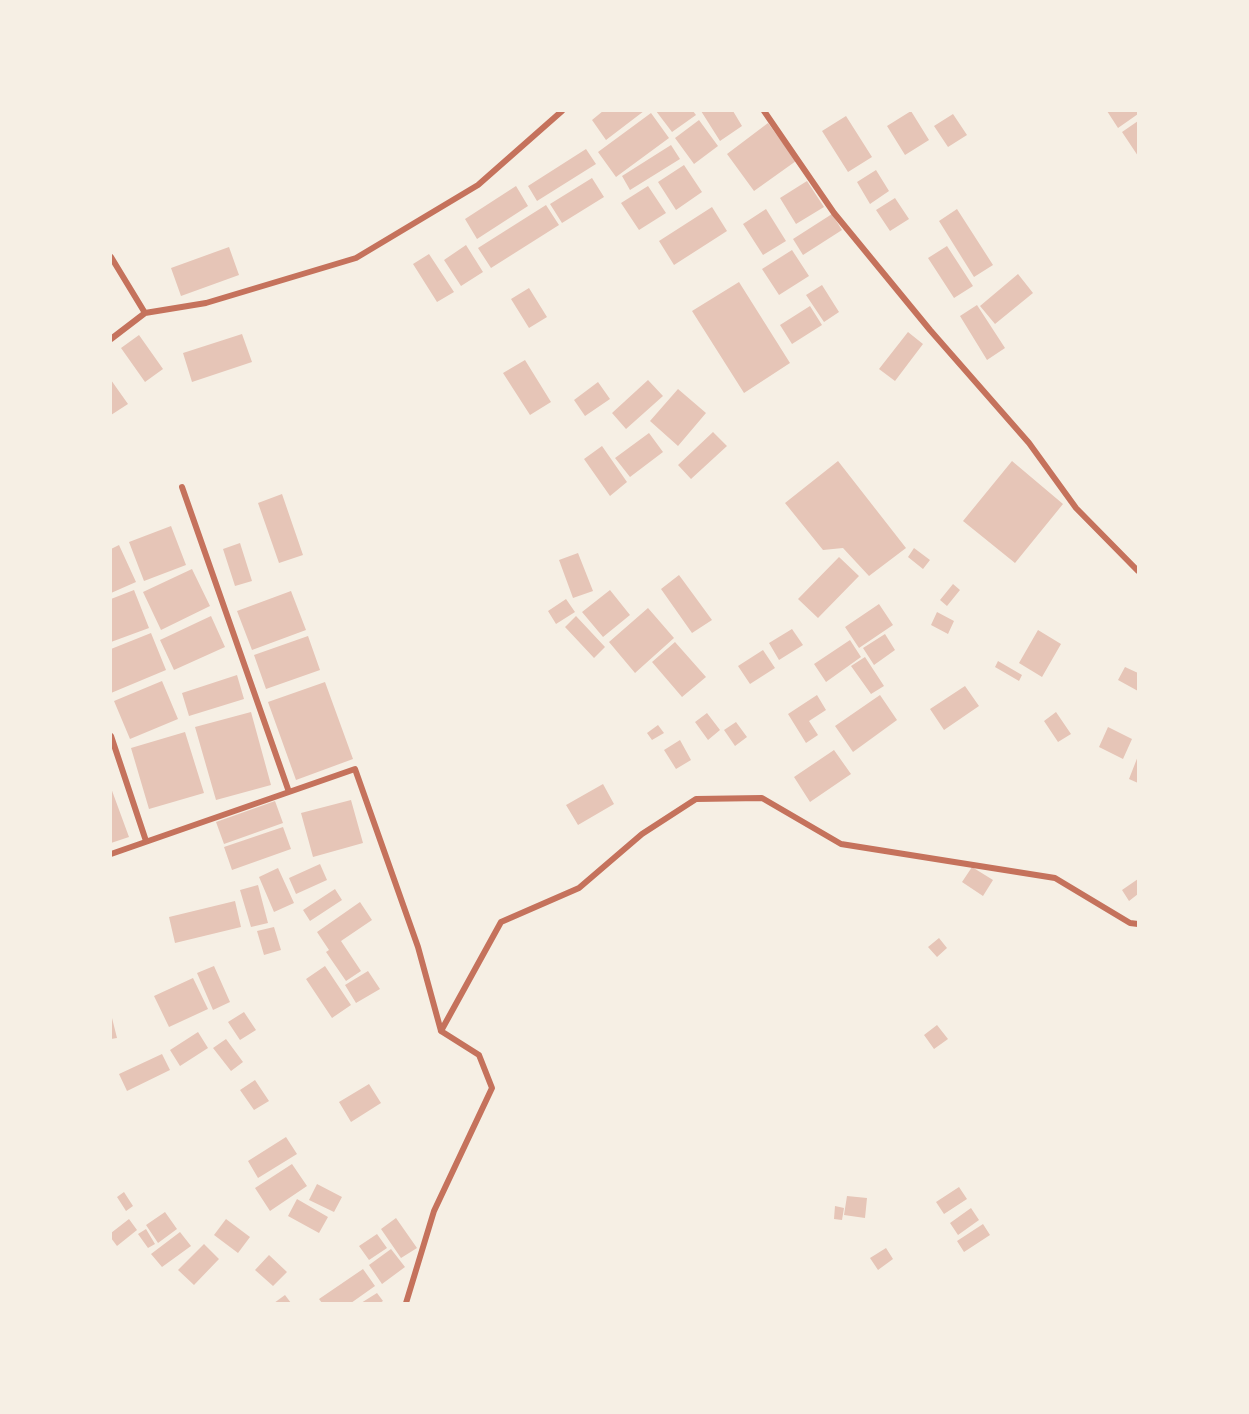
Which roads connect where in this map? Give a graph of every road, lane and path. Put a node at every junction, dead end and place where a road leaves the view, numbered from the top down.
1 (562, 111) edge
2 (764, 111) edge
3 (111, 257) edge
4 (146, 313) junction
5 (111, 339) edge
6 (182, 487) dead end
7 (1138, 571) edge
8 (111, 736) edge
9 (289, 792) junction
10 (147, 841) junction
11 (111, 854) edge
12 (1138, 924) edge
13 (441, 1030) junction
14 (406, 1303) edge

1 - 4 street
2 - 7 street
3 - 4 street
4 - 5 street
6 - 9 street
8 - 10 street
9 - 10 street
9 - 13 street
10 - 11 street
12 - 13 street
13 - 14 street

